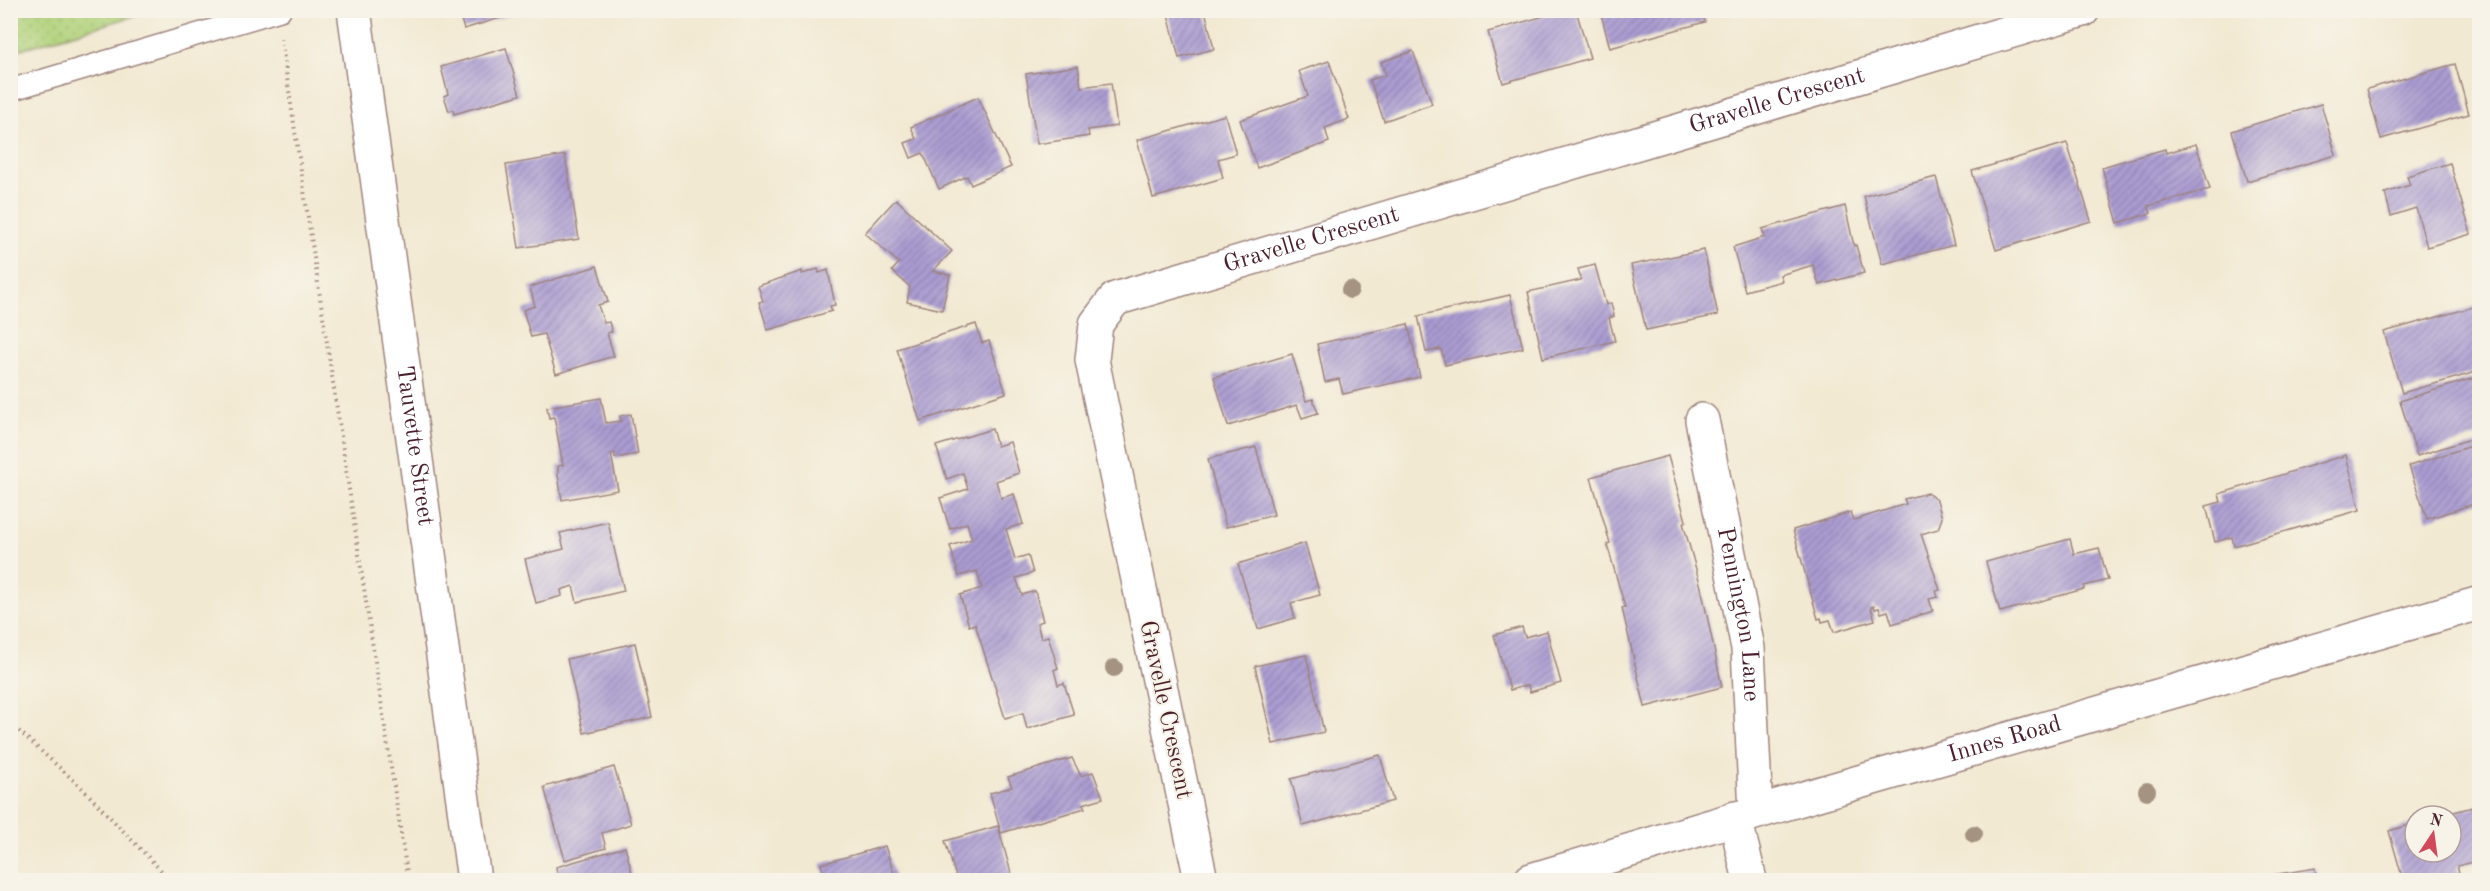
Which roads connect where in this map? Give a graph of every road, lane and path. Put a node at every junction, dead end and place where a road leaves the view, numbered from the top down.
1 (354, 10) edge
2 (2083, 10) edge
3 (278, 11) edge
4 (10, 90) edge
5 (1702, 420) dead end
6 (2480, 603) edge
7 (10, 723) edge
8 (1745, 815) junction
9 (170, 880) edge
10 (408, 880) edge
11 (474, 880) edge
12 (1201, 880) edge
13 (1531, 880) edge
14 (1750, 880) edge

1 - 11 street, Tauvette Street
2 - 12 street, Gravelle Crescent
3 - 4 lane
3 - 10 path
5 - 8 street, Pennington Lane
6 - 8 street, Innes Road
7 - 9 path
8 - 13 street, Innes Road
8 - 14 street, Pennington Lane

